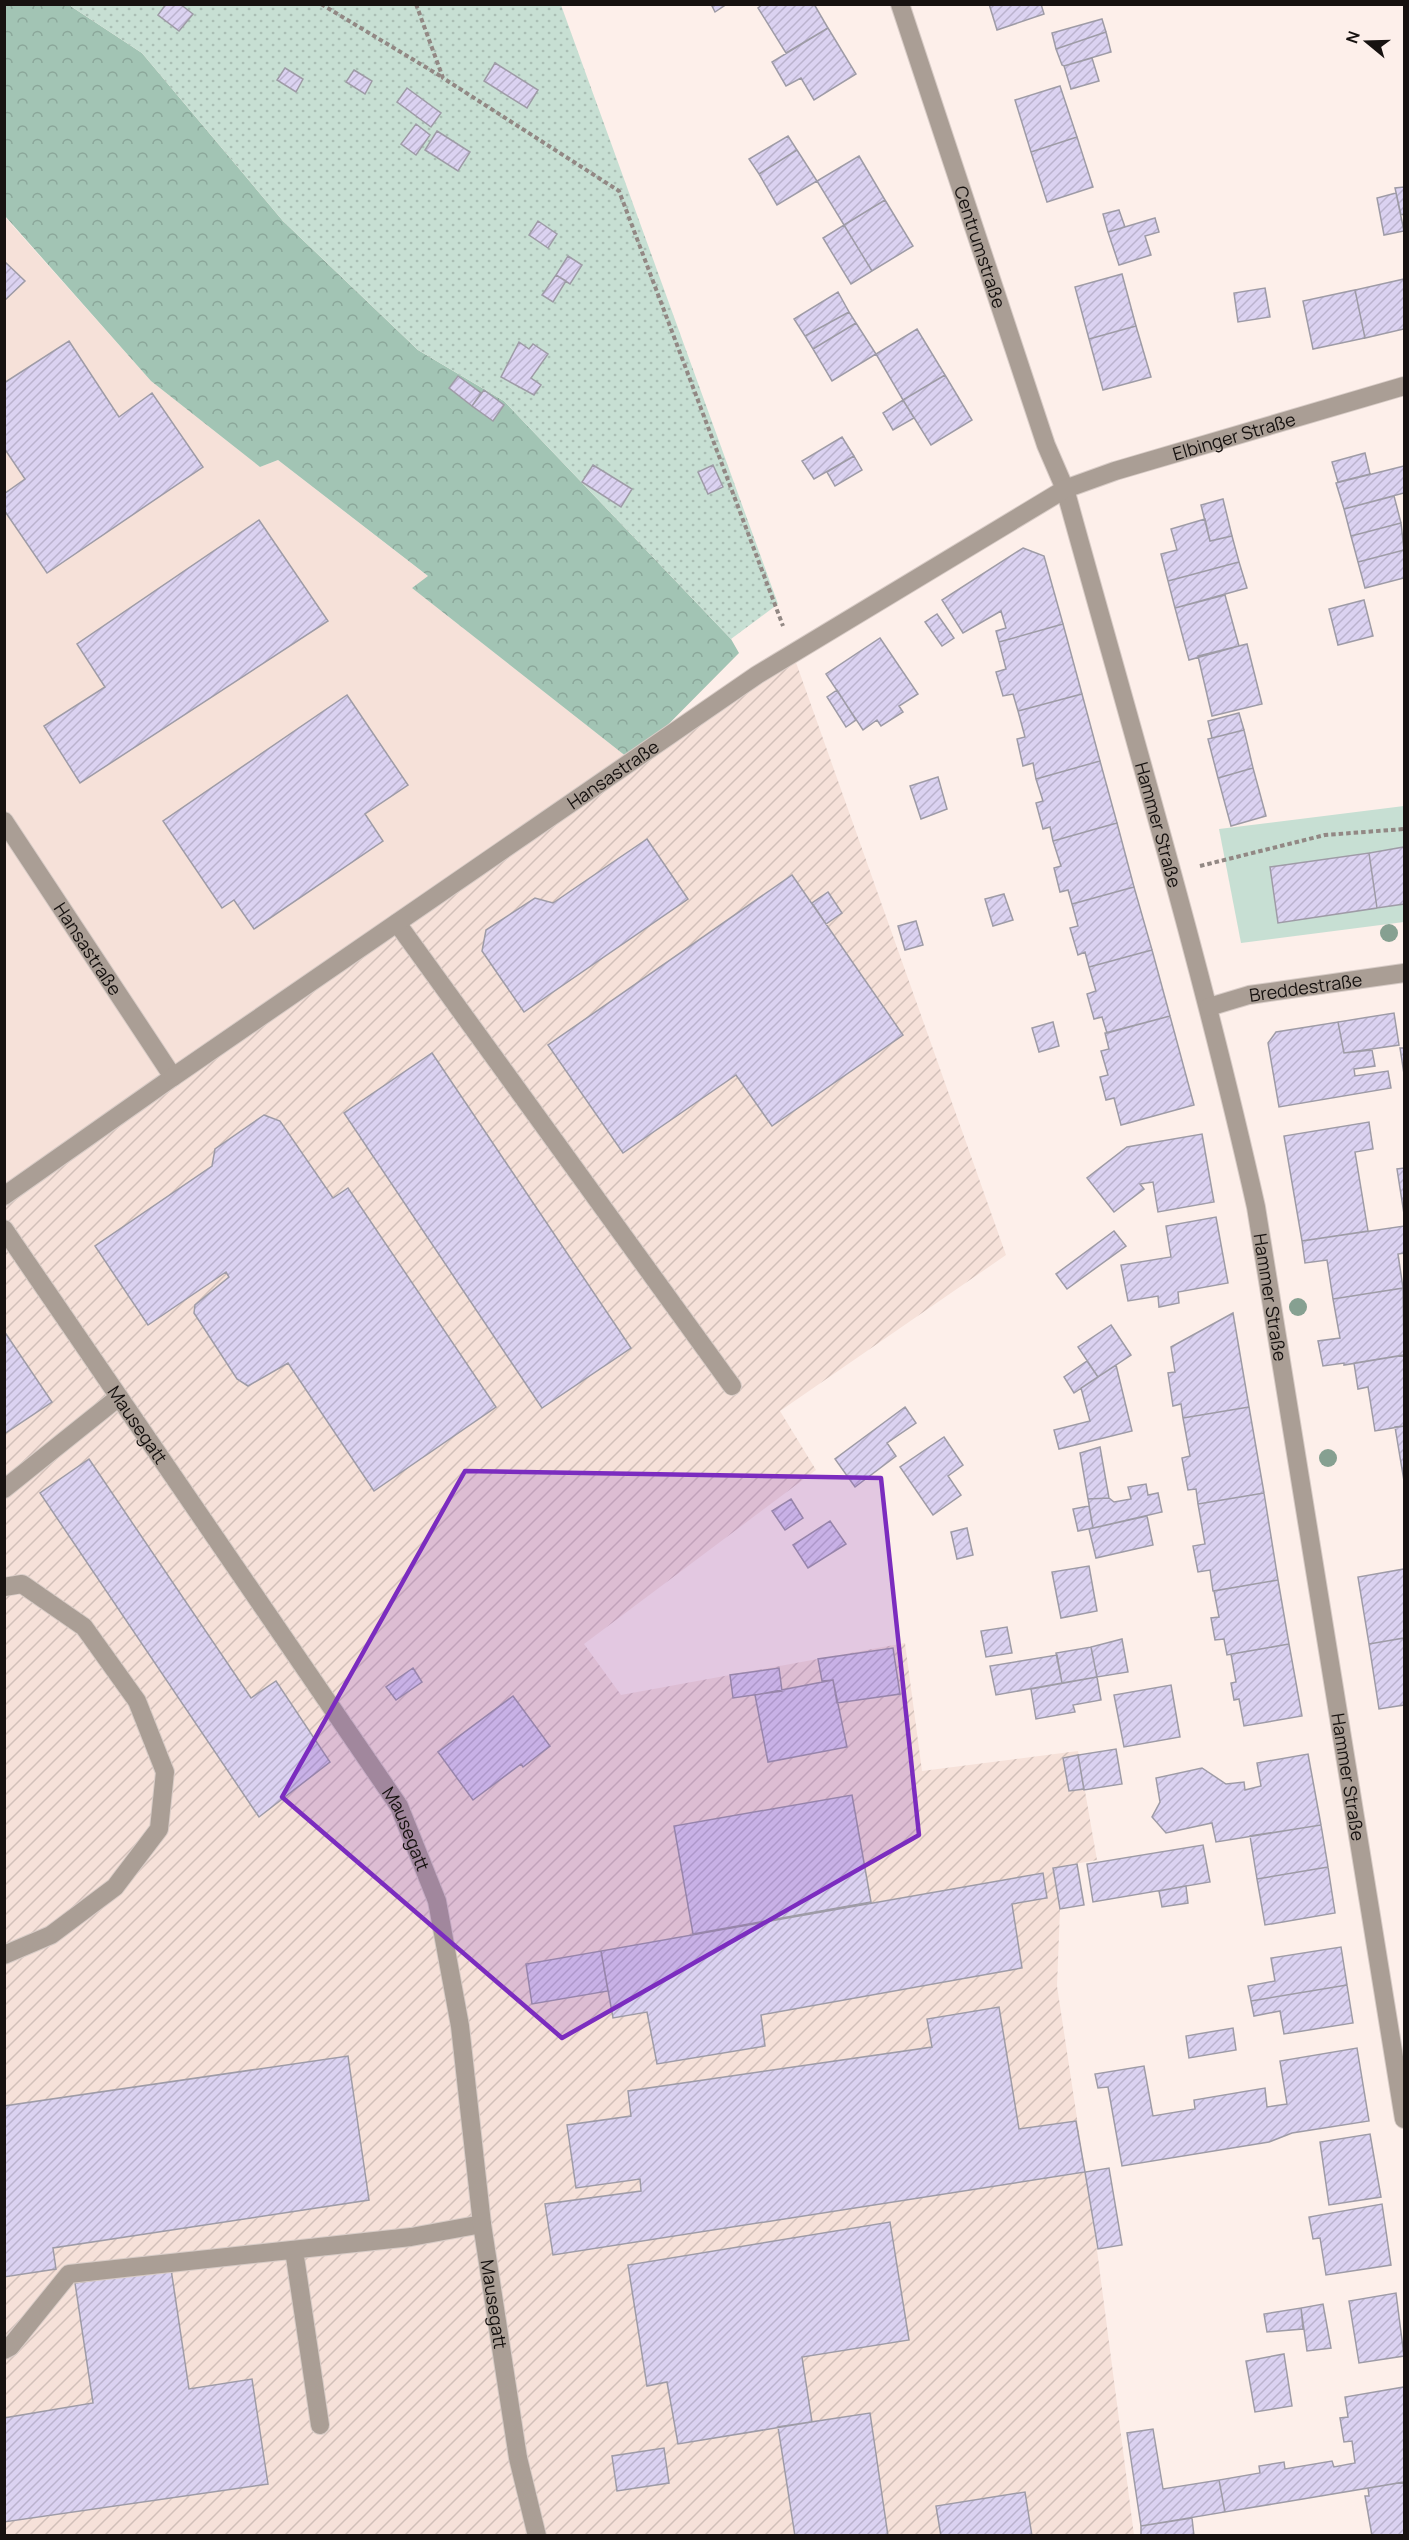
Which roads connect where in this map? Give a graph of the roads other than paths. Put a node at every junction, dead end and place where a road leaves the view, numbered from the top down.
1 (900, 4) edge
2 (1404, 386) edge
3 (1065, 489) junction
4 (4, 821) edge
5 (397, 923) junction
6 (1404, 973) edge
7 (1209, 1006) junction
8 (173, 1077) junction
9 (4, 1196) edge
10 (4, 1229) edge
11 (732, 1386) dead end
12 (119, 1397) junction
13 (4, 1489) edge
14 (4, 1587) edge
15 (4, 1955) edge
16 (1404, 2119) edge
17 (482, 2224) junction
18 (294, 2250) junction
19 (4, 2350) edge
20 (320, 2425) dead end
21 (537, 2535) edge

1 - 3 street, Centrumstraße
2 - 3 street, Elbinger Straße
3 - 5 street, Hansastraße
3 - 7 street, Hammer Straße
4 - 8 street, Hansastraße
5 - 8 street, Hansastraße
5 - 11 street
6 - 7 street, Breddestraße
7 - 16 street, Hammer Straße
8 - 9 street, Hansastraße
10 - 12 street, Mausegatt
12 - 13 street
12 - 17 street, Mausegatt
14 - 15 street
17 - 18 street
17 - 21 street, Mausegatt
18 - 19 street
18 - 20 street

